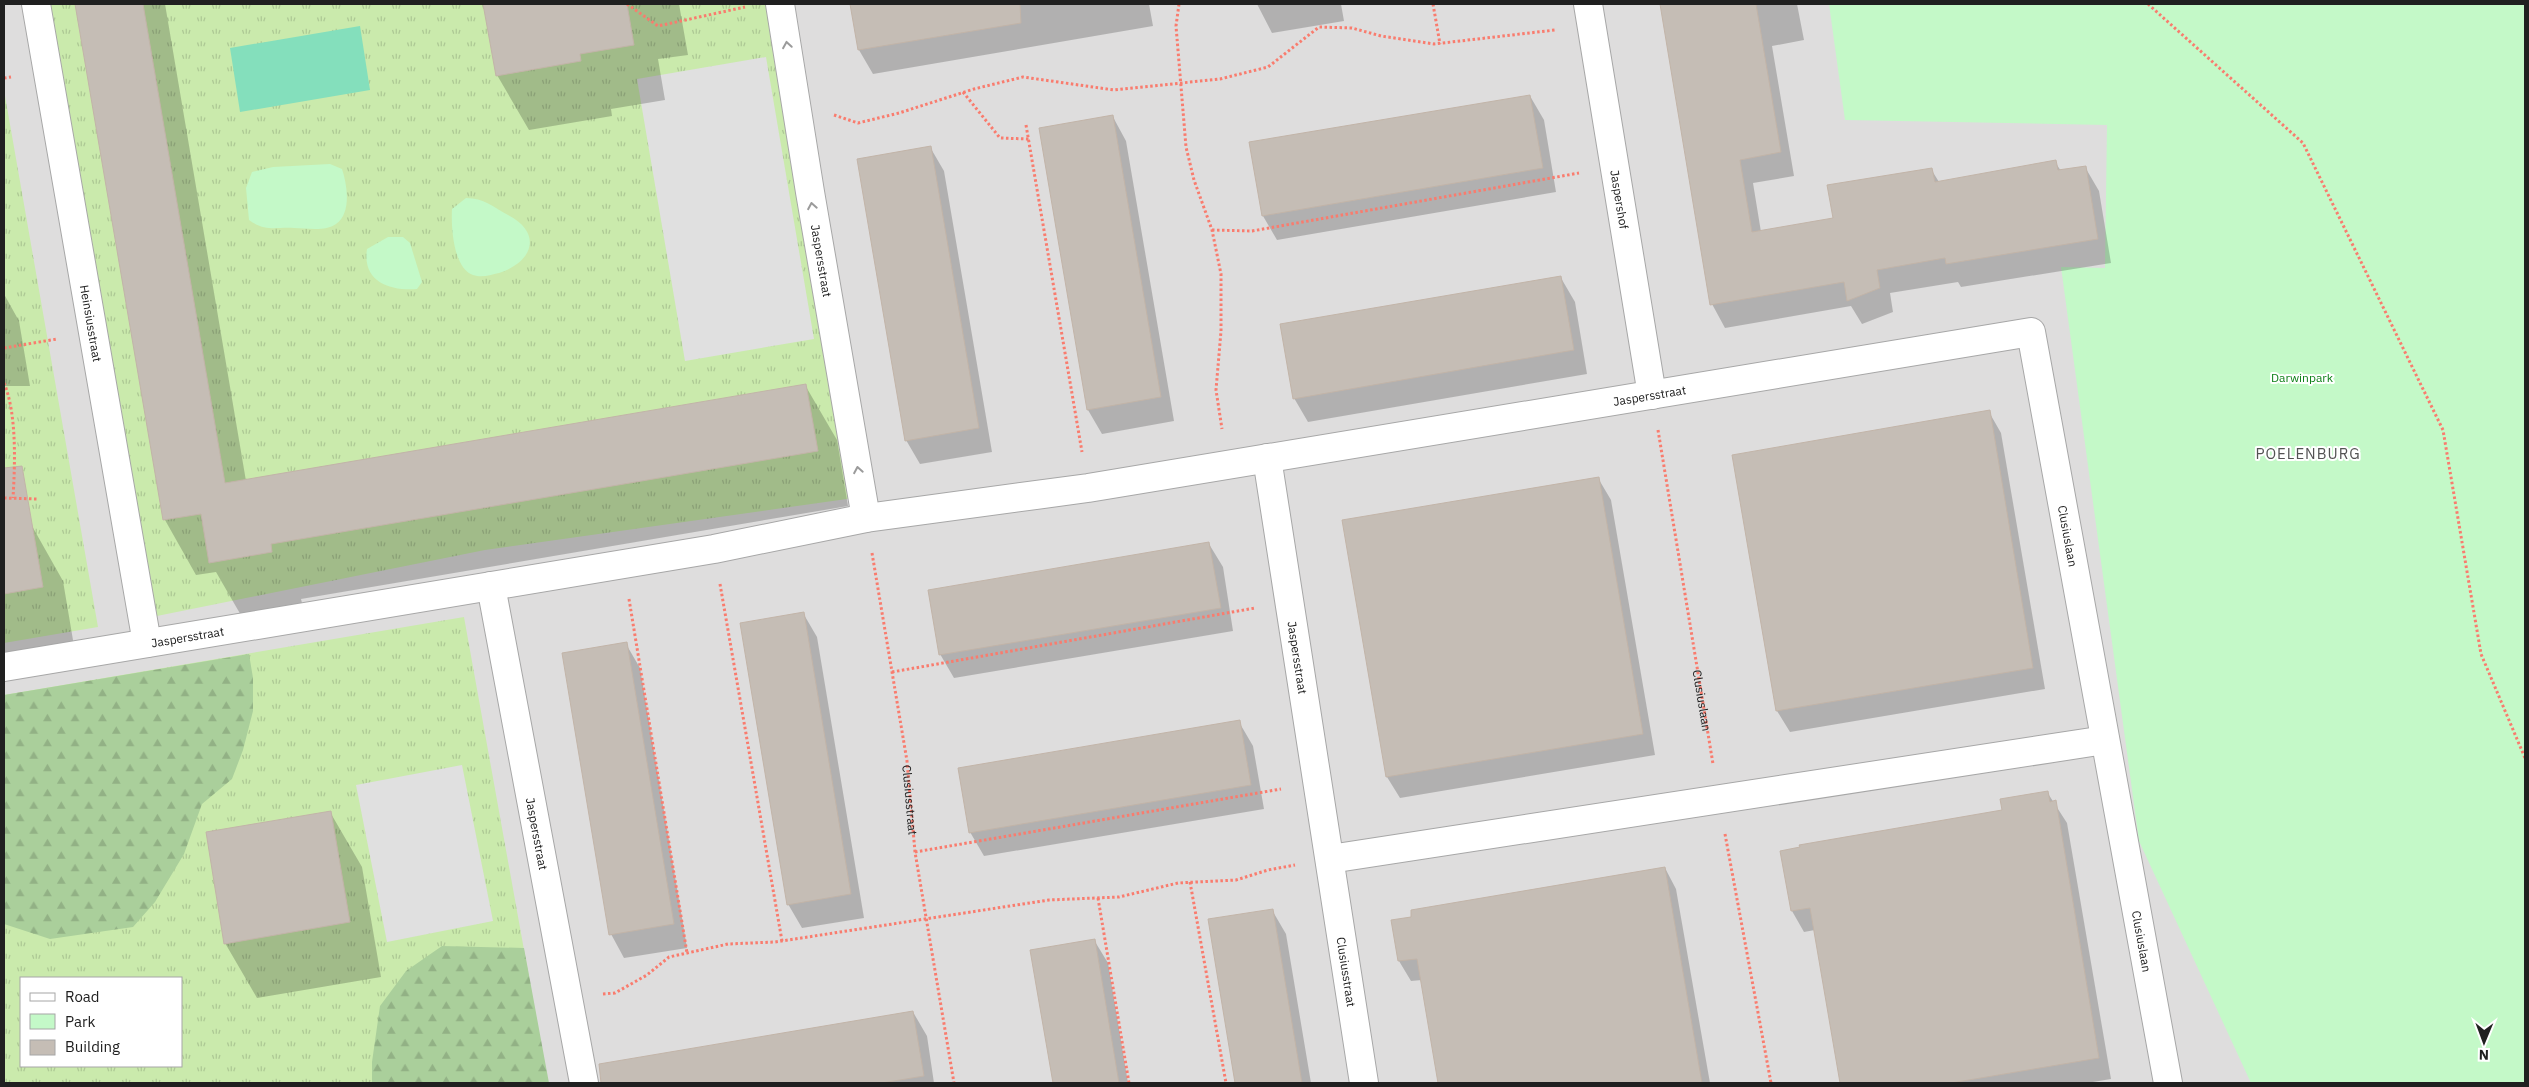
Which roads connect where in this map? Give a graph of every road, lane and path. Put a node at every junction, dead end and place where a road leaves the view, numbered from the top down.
1 (36, 4) edge
2 (627, 4) edge
3 (780, 4) edge
4 (1179, 4) edge
5 (1433, 4) edge
6 (2148, 4) edge
7 (748, 6) dead end
8 (1590, 14) edge
9 (1440, 44) junction
10 (1181, 83) junction
11 (963, 92) junction
12 (795, 101) junction
13 (1026, 124) dead end
14 (1029, 139) junction
15 (1614, 167) junction
16 (1212, 230) junction
17 (94, 332) junction
18 (2031, 332) joint
19 (4, 348) edge
20 (4, 383) edge
21 (1652, 395) junction
22 (1267, 458) junction
23 (1227, 464) junction
24 (1088, 488) junction
25 (4, 498) edge
26 (13, 498) junction
27 (38, 499) dead end
28 (866, 518) junction
29 (714, 549) junction
30 (624, 564) junction
31 (491, 586) junction
32 (1290, 602) junction
33 (147, 643) junction
34 (4, 667) edge
35 (892, 672) junction
36 (2106, 740) junction
37 (2525, 758) edge
38 (1318, 783) junction
39 (1718, 800) junction
40 (915, 852) junction
41 (1330, 859) junction
42 (1190, 882) junction
43 (1098, 898) junction
44 (927, 920) junction
45 (782, 941) junction
46 (687, 952) junction
47 (568, 996) junction
48 (584, 1083) edge
49 (954, 1083) edge
50 (1130, 1083) edge
51 (1226, 1083) edge
52 (1364, 1083) edge
53 (1771, 1083) edge
54 (2168, 1083) edge

1 - 17 street, Heinsiusstraat
2 - 7 path
12 -> 3 street, Jaspersstraat
4 - 10 path
5 - 9 path
6 - 37 path
8 - 9 path
8 - 15 street, Jaspershof
9 - 10 path
10 - 11 path
10 - 16 path
11 - 12 path
11 - 14 path
28 -> 12 street, Jaspersstraat
13 - 14 path
14 - 24 path
15 - 16 path
15 - 21 street, Jaspershof
16 - 23 path
17 - 19 path
17 - 33 street, Heinsiusstraat
18 - 21 street, Jaspersstraat
18 - 36 street, Clusiuslaan
20 - 26 path
21 - 22 street, Jaspersstraat
21 - 39 path, Clusiuslaan
22 - 23 street, Jaspersstraat
22 - 32 street, Jaspersstraat
23 - 24 street, Jaspersstraat
24 - 28 street, Jaspersstraat
25 - 26 path
26 - 27 path
28 - 29 street, Jaspersstraat
28 - 35 path, Clusiusstraat
29 - 30 street, Jaspersstraat
29 - 45 path
30 - 31 street, Jaspersstraat
30 - 46 path
31 - 33 street, Jaspersstraat
31 - 47 street, Jaspersstraat
32 - 35 path
32 - 38 street, Jaspersstraat
33 - 34 street, Jaspersstraat
35 - 40 path, Clusiusstraat
36 - 39 street
36 - 54 street, Clusiuslaan
38 - 40 path
38 - 41 street, Jaspersstraat
39 - 41 street
39 - 53 path, Clusiuslaan
40 - 44 path, Clusiusstraat
41 - 42 path
41 - 52 street, Clusiusstraat
42 - 43 path
42 - 51 path
43 - 44 path
43 - 50 path
44 - 45 path
44 - 49 path, Clusiusstraat
45 - 46 path
46 - 47 path
47 - 48 street, Jaspersstraat

